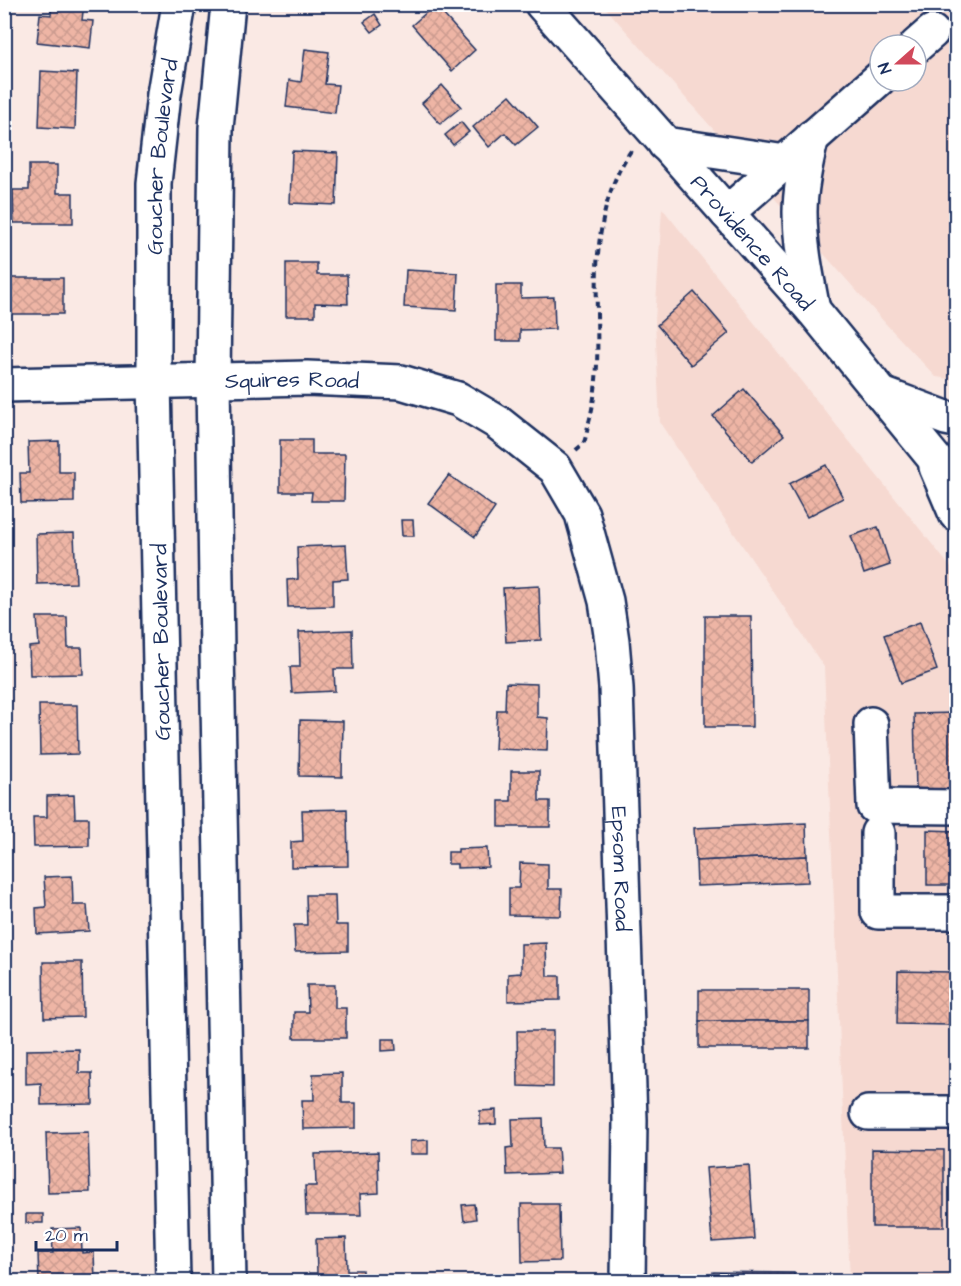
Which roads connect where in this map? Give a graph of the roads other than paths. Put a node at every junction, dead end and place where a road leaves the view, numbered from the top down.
1 (179, 4) edge
2 (228, 4) edge
3 (542, 4) edge
4 (868, 88) edge
5 (657, 135) junction
6 (812, 137) junction
7 (785, 162) junction
8 (727, 213) junction
9 (813, 310) junction
10 (213, 380) junction
11 (154, 381) junction
12 (4, 385) edge
13 (882, 394) junction
14 (957, 420) edge
15 (931, 454) junction
16 (555, 468) joint
17 (957, 485) edge
18 (957, 514) edge
19 (871, 724) dead end
20 (957, 807) edge
21 (878, 833) dead end
22 (957, 912) edge
23 (868, 1113) dead end
24 (957, 1113) edge
25 (173, 1281) edge
26 (229, 1281) edge
27 (628, 1281) edge

1 - 11 main road, Goucher Boulevard
2 - 10 main road
3 - 5 main road, Providence Road
4 - 6 main road
5 - 7 main road
5 - 8 main road, Providence Road
6 - 7 main road
6 - 9 main road
7 - 8 main road
8 - 9 main road, Providence Road
9 - 13 main road, Providence Road
10 - 11 main road, Squires Road
10 - 16 main road, Squires Road
10 - 26 main road
11 - 12 main road, Squires Road
11 - 25 main road, Goucher Boulevard
13 - 14 main road
13 - 15 main road, Providence Road
15 - 17 main road, Providence Road
15 - 18 main road
16 - 27 main road, Epsom Road
19 - 20 main road
21 - 22 main road
23 - 24 main road

